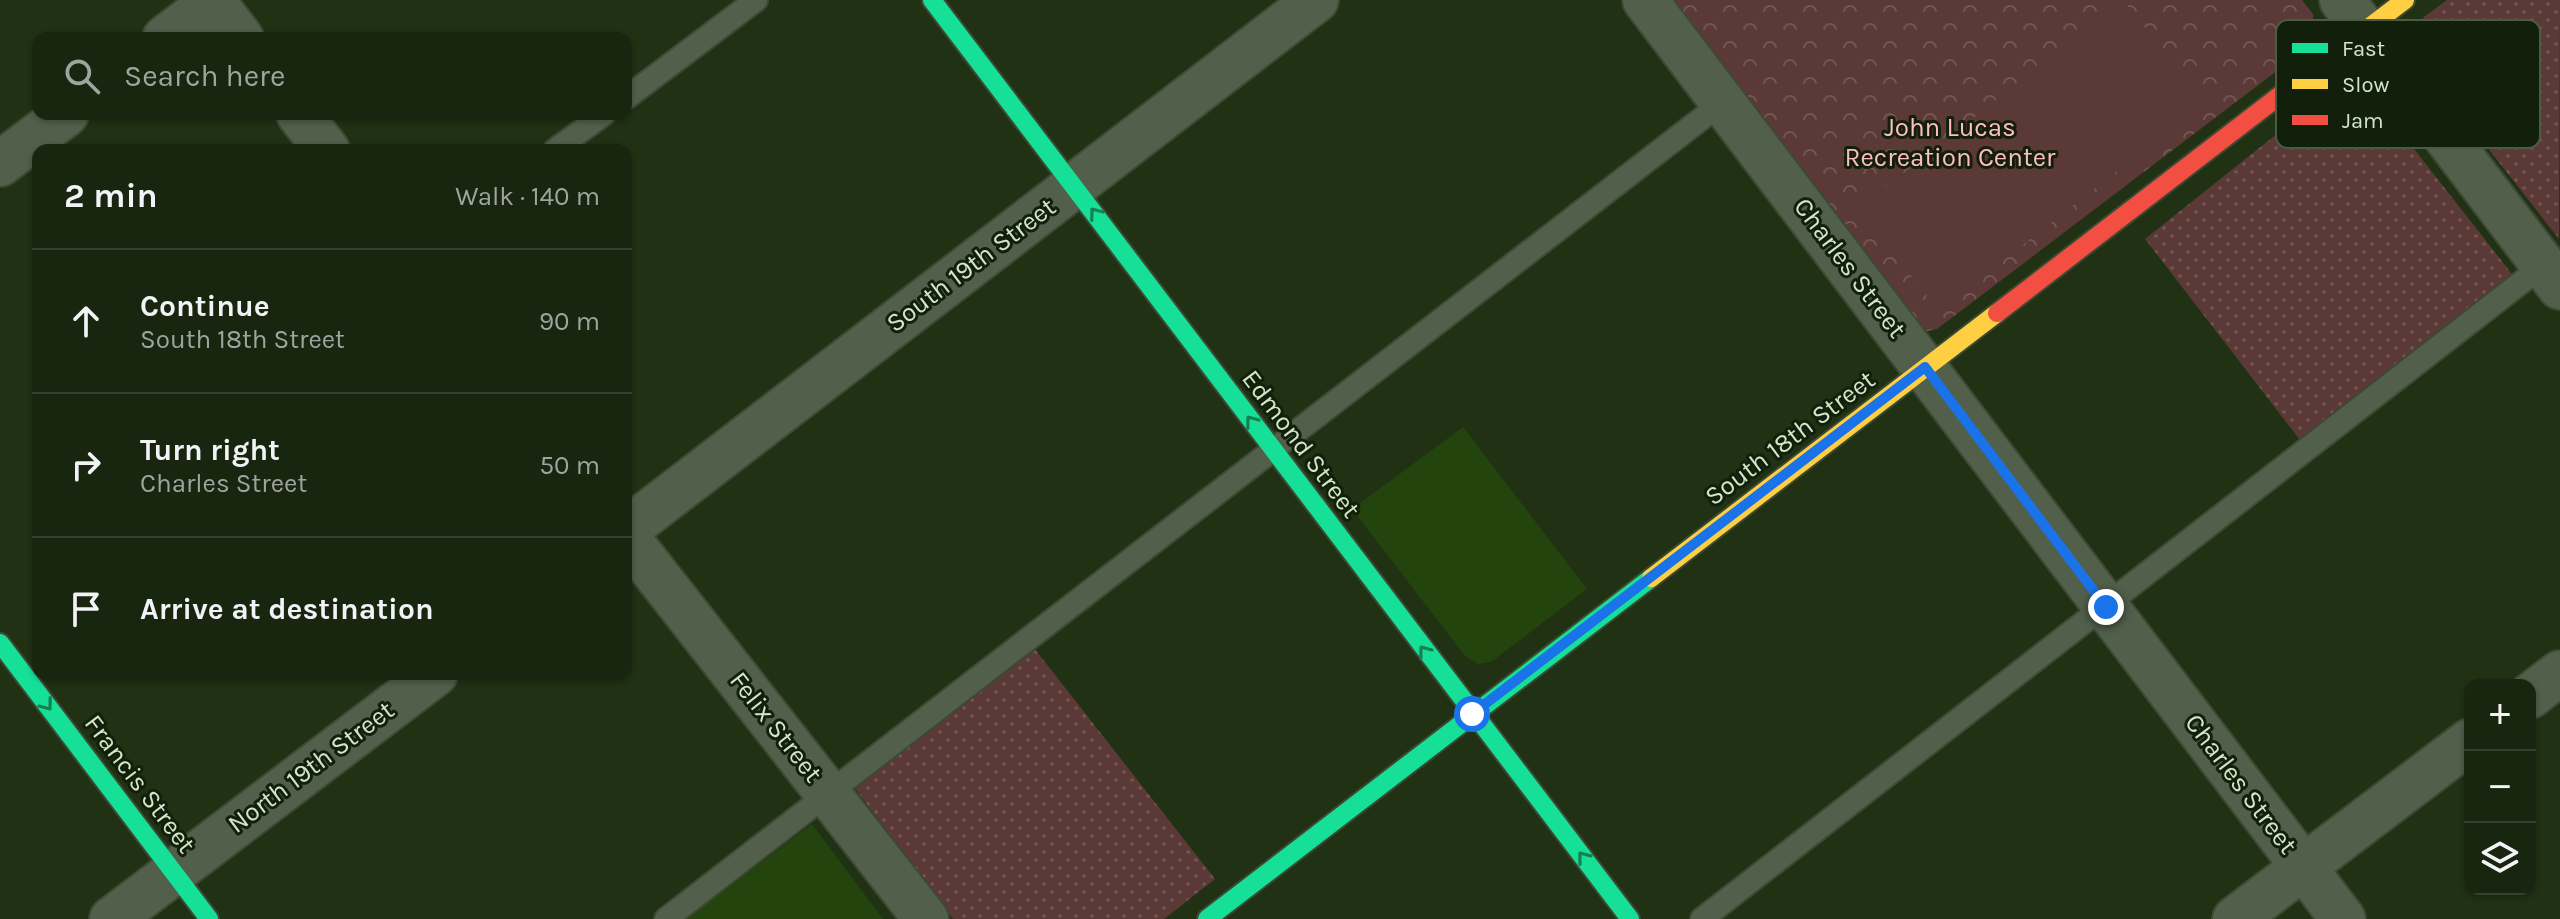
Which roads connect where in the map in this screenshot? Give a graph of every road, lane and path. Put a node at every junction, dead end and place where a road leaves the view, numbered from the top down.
1 (756, 0) edge
2 (932, 0) edge
3 (1316, 0) edge
4 (1645, 0) edge
5 (2405, 0) edge
6 (213, 1) edge
7 (2354, 15) edge
8 (173, 32) edge
9 (236, 32) edge
10 (2276, 79) edge
11 (632, 93) edge
12 (1723, 102) junction
13 (58, 120) edge
14 (304, 120) edge
15 (596, 120) edge
16 (322, 144) edge
17 (563, 144) edge
18 (2459, 148) edge
19 (0, 164) edge
20 (1075, 186) junction
21 (2554, 268) edge
22 (1925, 367) junction
23 (1272, 449) junction
24 (632, 525) edge
25 (632, 544) edge
26 (2106, 607) junction
27 (0, 643) edge
28 (2560, 673) edge
29 (427, 680) edge
30 (2536, 691) edge
31 (1472, 714) junction
32 (2464, 745) edge
33 (828, 793) junction
34 (2303, 866) junction
35 (173, 872) junction
36 (112, 919) edge
37 (209, 919) edge
38 (666, 919) edge
39 (926, 919) edge
40 (1207, 919) edge
41 (1630, 919) edge
42 (1702, 919) edge
43 (2235, 919) edge
44 (2343, 919) edge

1 - 11 lane
2 - 20 street, Edmond Street
3 - 20 street, South 19th Street
4 - 12 street, Charles Street
5 - 7 street, South 18th Street
6 - 8 street
6 - 9 street
10 - 22 street, South 18th Street
12 - 22 street, Charles Street
12 - 23 lane
13 - 19 street
14 - 16 street
15 - 17 lane
18 - 21 street
23 -> 20 street, Edmond Street
20 - 24 street, South 19th Street
21 - 26 lane
22 - 26 street, Charles Street
22 - 31 street, South 18th Street
31 -> 23 street, Edmond Street
23 - 33 lane
25 - 33 street, Felix Street
26 - 34 street, Charles Street
26 - 42 lane
27 -> 35 street, Francis Street
28 - 30 street
29 - 35 street, North 19th Street
31 - 40 street, South 18th Street
41 -> 31 street, Edmond Street
32 - 34 street
33 - 38 lane
33 - 39 street, Felix Street
34 - 43 street
34 - 44 street, Charles Street
35 - 36 street, North 19th Street
35 - 37 street, Francis Street

